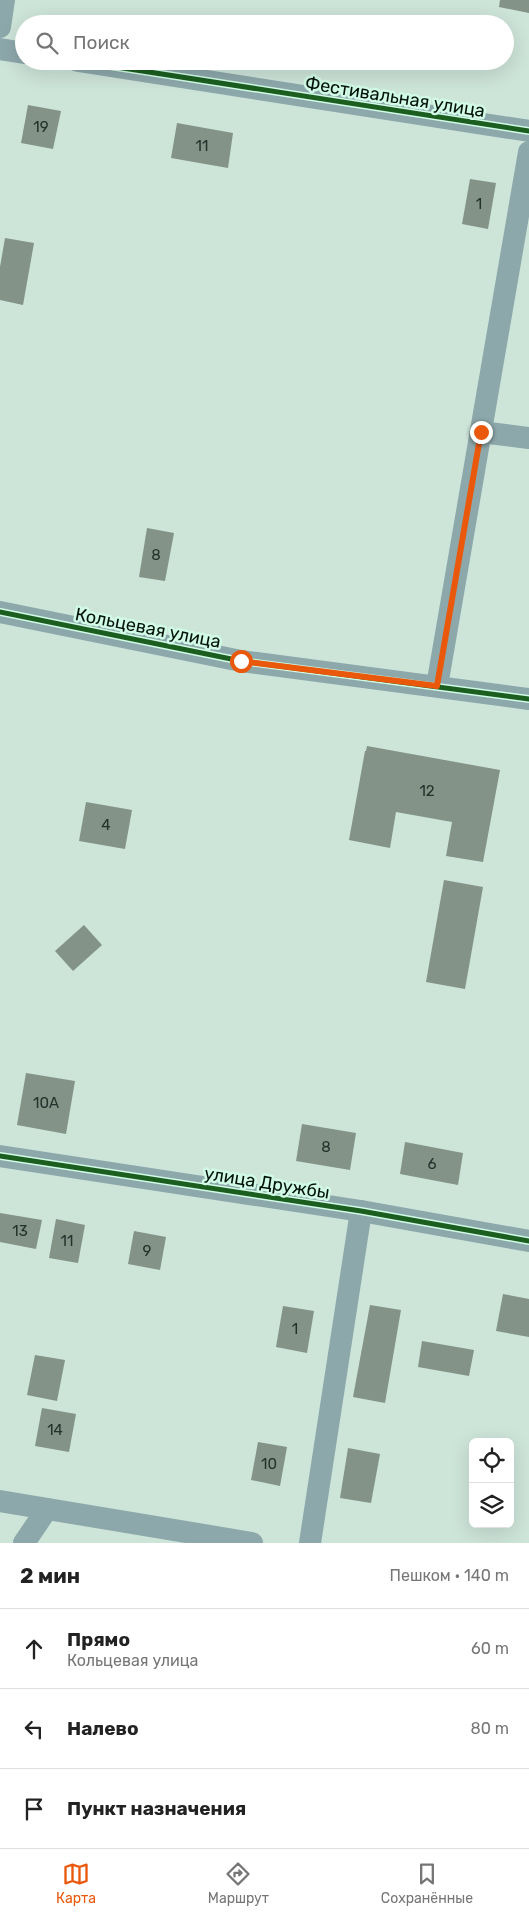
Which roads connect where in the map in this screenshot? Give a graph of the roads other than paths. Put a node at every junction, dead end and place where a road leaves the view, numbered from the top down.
1 (4, 0) edge
2 (0, 27) edge
3 (0, 49) edge
4 (15, 52) edge
5 (135, 70) edge
6 (529, 132) edge
7 (529, 152) edge
8 (481, 432) junction
9 (529, 438) edge
10 (0, 612) edge
11 (437, 686) junction
12 (529, 699) edge
13 (0, 1156) edge
14 (361, 1211) junction
15 (529, 1241) edge
16 (0, 1501) edge
17 (47, 1509) junction
18 (24, 1543) edge
19 (252, 1543) edge
20 (310, 1543) edge

1 - 2 street
3 - 4 street
5 - 6 street, Фестивальная улица
7 - 8 street
8 - 9 street
8 - 11 street
10 - 11 street, Кольцевая улица
11 - 12 street, Кольцевая улица
13 - 14 street, улица Дружбы
14 - 15 street, улица Дружбы
14 - 20 street
16 - 17 street
17 - 18 street
17 - 19 street

